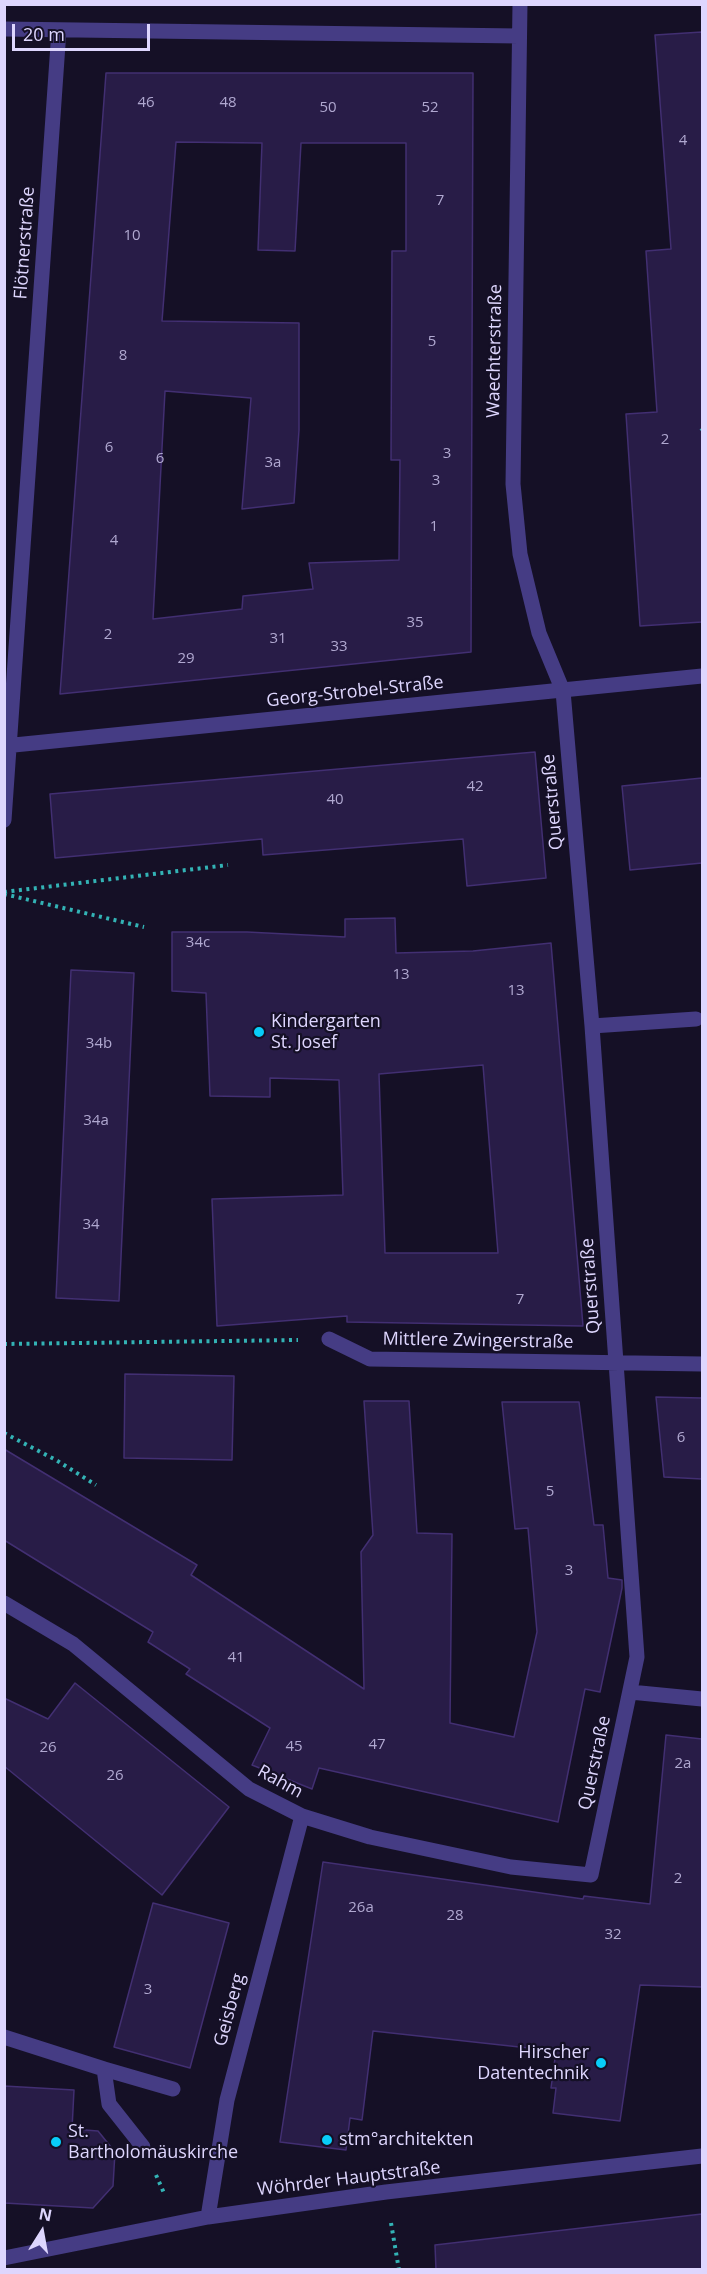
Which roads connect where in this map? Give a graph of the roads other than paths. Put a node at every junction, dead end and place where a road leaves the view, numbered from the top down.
1 (520, 4) edge
2 (4, 29) edge
3 (59, 30) junction
4 (519, 36) junction
5 (702, 676) edge
6 (563, 691) junction
7 (8, 746) edge
8 (4, 820) edge
9 (696, 1019) dead end
10 (592, 1026) junction
11 (329, 1339) road end
12 (616, 1363) junction
13 (702, 1364) edge
14 (4, 1603) edge
15 (630, 1692) junction
16 (702, 1699) edge
17 (302, 1816) junction
18 (591, 1875) joint
19 (4, 2037) edge
20 (104, 2069) junction
21 (173, 2089) dead end
22 (143, 2148) road end
23 (702, 2156) edge
24 (208, 2217) junction
25 (4, 2258) edge

1 - 4 street, Waechterstraße
2 - 3 street
3 - 4 street
3 - 7 street, Flötnerstraße
4 - 6 street, Waechterstraße
5 - 6 street, Georg-Strobel-Straße
6 - 7 street, Georg-Strobel-Straße
6 - 10 street, Querstraße
7 - 8 street
9 - 10 street
10 - 12 street, Querstraße
11 - 12 street, Mittlere Zwingerstraße
12 - 13 street, Mittlere Zwingerstraße
12 - 15 street, Querstraße
14 - 17 street, Rahm
15 - 16 street
15 - 18 street, Querstraße
17 - 18 street, Rahm
17 - 24 street, Geisberg
19 - 20 street
20 - 21 street
20 - 22 street
23 - 24 street, Wöhrder Hauptstraße
24 - 25 street, Wöhrder Hauptstraße

